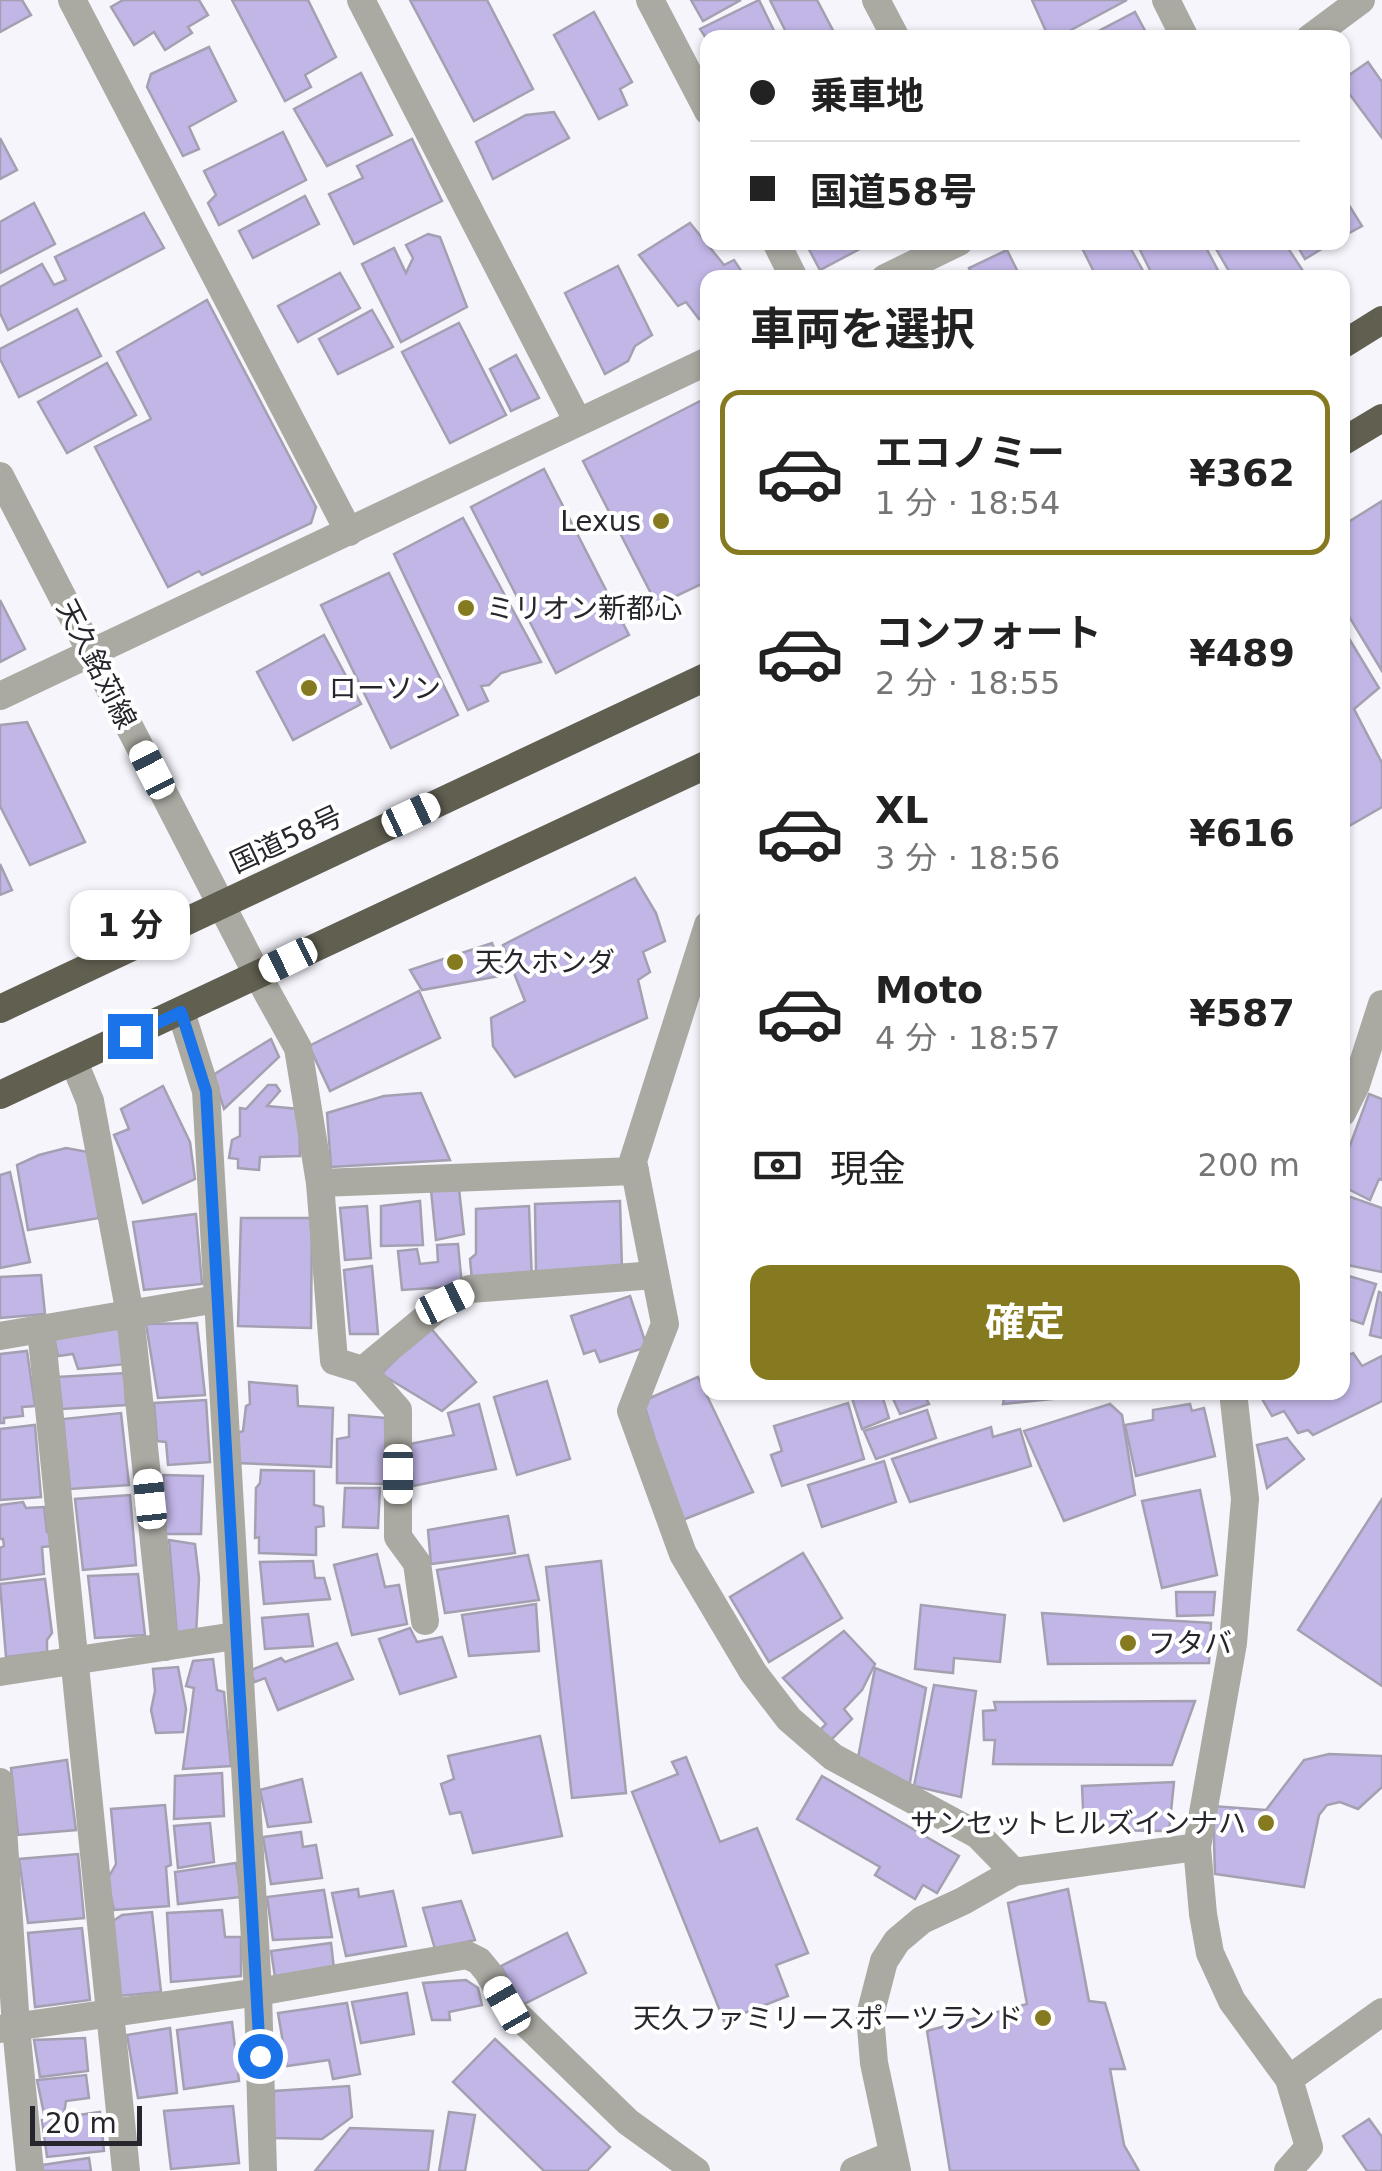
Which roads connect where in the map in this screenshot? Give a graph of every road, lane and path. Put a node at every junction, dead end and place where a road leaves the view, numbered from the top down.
1 (72, 0) edge
2 (361, 0) edge
3 (650, 0) edge
4 (876, 0) edge
5 (1166, 0) edge
6 (1361, 0) edge
7 (892, 30) edge
8 (1181, 30) edge
9 (1321, 30) edge
10 (700, 96) edge
11 (943, 250) edge
12 (901, 270) edge
13 (1382, 320) edge
14 (1350, 340) edge
15 (700, 365) edge
16 (1382, 418) edge
17 (578, 422) junction
18 (1350, 437) edge
19 (0, 476) edge
20 (349, 532) junction
21 (92, 654) junction
22 (700, 680) edge
23 (0, 696) edge
24 (700, 768) edge
25 (221, 905) junction
26 (700, 950) edge
27 (258, 974) junction
28 (1382, 1004) edge
29 (0, 1009) edge
30 (181, 1012) junction
31 (74, 1062) junction
32 (0, 1095) edge
33 (1350, 1097) edge
34 (635, 1170) junction
35 (320, 1183) junction
36 (655, 1275) junction
37 (217, 1300) junction
38 (130, 1314) junction
39 (40, 1329) junction
40 (0, 1336) edge
41 (363, 1370) junction
42 (1234, 1400) edge
43 (425, 1621) dead end
44 (235, 1636) junction
45 (166, 1646) junction
46 (72, 1661) junction
47 (0, 1672) edge
48 (0, 1782) edge
49 (1197, 1847) junction
50 (1014, 1872) junction
51 (258, 1992) junction
52 (1382, 2012) edge
53 (112, 2013) junction
54 (8, 2028) edge
55 (1289, 2079) junction
56 (895, 2163) edge
57 (30, 2171) edge
58 (126, 2171) edge
59 (264, 2171) edge
60 (696, 2171) edge
61 (854, 2171) edge
62 (1288, 2171) edge

1 - 20 street
2 - 17 street
3 - 10 street
4 - 7 street
5 - 8 street
6 - 9 street
11 - 12 street
13 - 14 highway
15 - 17 street
16 - 18 highway
17 - 20 street
19 - 21 street, 天久銘苅線
20 - 21 street
21 - 23 street
21 - 25 street, 天久銘苅線
22 - 25 highway, 国道58号
24 - 27 highway
25 - 27 street, 天久銘苅線
25 - 29 highway, 国道58号
26 - 34 street
27 - 30 highway
27 - 35 street, 天久銘苅線
28 - 33 street
30 - 31 highway
30 - 37 street
31 - 32 highway
31 - 38 street
34 - 35 street
34 - 36 street
35 - 41 street, 天久銘苅線
36 - 41 street
36 - 50 street
37 - 38 street
37 - 44 street
38 - 39 street
38 - 45 street
39 - 40 street
39 - 46 street
41 - 43 street
42 - 49 street
44 - 45 street
44 - 51 street
45 - 46 street
46 - 47 street
46 - 53 street
48 - 54 street
49 - 50 street
49 - 55 street
50 - 56 street
51 - 53 street
51 - 59 street
51 - 60 street
52 - 55 street
53 - 54 street
53 - 58 street
54 - 57 street
55 - 62 street
56 - 61 street

